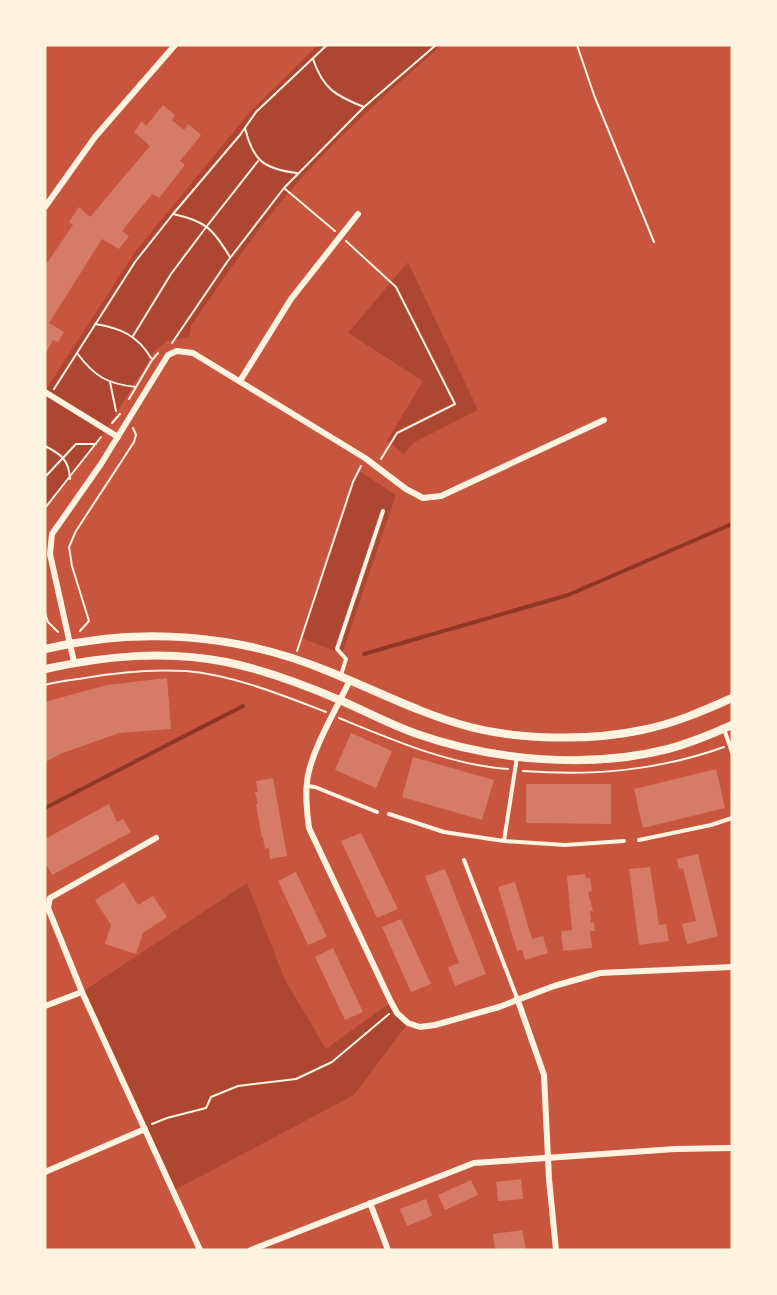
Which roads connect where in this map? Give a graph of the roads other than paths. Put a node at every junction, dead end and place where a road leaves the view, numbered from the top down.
1 (176, 45) edge
2 (45, 207) edge
3 (358, 214) dead end
4 (240, 381) junction
5 (47, 394) edge
6 (604, 420) dead end
7 (118, 437) junction
8 (384, 512) dead end
9 (70, 643) junction
10 (45, 649) edge
11 (74, 662) junction
12 (45, 669) edge
13 (346, 678) junction
14 (732, 699) edge
15 (340, 700) junction
16 (728, 726) edge
17 (732, 752) edge
18 (517, 757) junction
19 (307, 786) junction
20 (377, 812) dead end
21 (388, 814) dead end
22 (732, 818) edge
23 (156, 838) dead end
24 (639, 840) dead end
25 (504, 841) junction
26 (624, 841) dead end
27 (464, 860) dead end
28 (732, 967) edge
29 (82, 992) junction
30 (517, 998) junction
31 (45, 1006) edge
32 (145, 1129) junction
33 (732, 1148) edge
34 (549, 1159) junction
35 (45, 1172) edge
36 (370, 1203) junction
37 (200, 1250) edge
38 (251, 1250) edge
39 (388, 1250) edge
40 (556, 1250) edge

1 - 2 street
3 - 4 street
4 - 6 street
4 - 7 street
5 - 7 street
7 - 9 street
8 - 13 lane
9 - 10 street
9 - 11 street
9 - 13 street
11 - 12 street
11 - 15 street
13 - 14 street
13 - 15 street
15 - 18 street
15 - 19 street
16 - 17 lane
16 - 18 street
18 - 25 lane
19 - 20 lane
19 - 30 street
21 - 25 lane
22 - 24 lane
23 - 29 street
25 - 26 lane
27 - 30 lane
28 - 30 street
29 - 31 street
29 - 32 street
30 - 34 street
32 - 35 street
32 - 37 street
33 - 34 street
34 - 36 street
34 - 40 street
36 - 38 street
36 - 39 street

